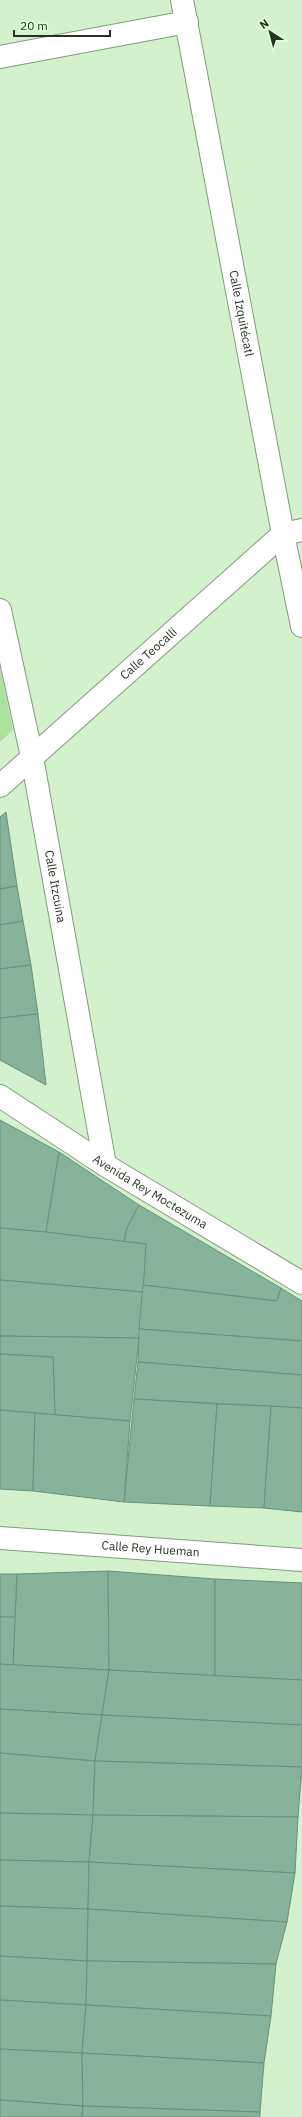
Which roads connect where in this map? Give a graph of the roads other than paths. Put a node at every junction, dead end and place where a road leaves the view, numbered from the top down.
1 (182, 0) edge
2 (187, 22) junction
3 (0, 57) edge
4 (292, 532) edge
5 (0, 610) edge
6 (302, 626) edge
7 (32, 757) junction
8 (0, 786) edge
9 (0, 1096) edge
10 (105, 1165) junction
11 (302, 1284) edge
12 (0, 1538) edge
13 (302, 1560) edge

1 - 2 street, Calle Izquitécatl
2 - 3 street
2 - 4 street, Calle Izquitécatl
4 - 6 street, Calle Izquitécatl
4 - 7 street, Calle Teocalli
5 - 7 street, Calle Itzcuina
7 - 8 street, Calle Teocalli
7 - 10 street, Calle Itzcuina
9 - 10 street, Avenida Rey Moctezuma
10 - 11 street, Avenida Rey Moctezuma
12 - 13 street, Calle Rey Hueman

